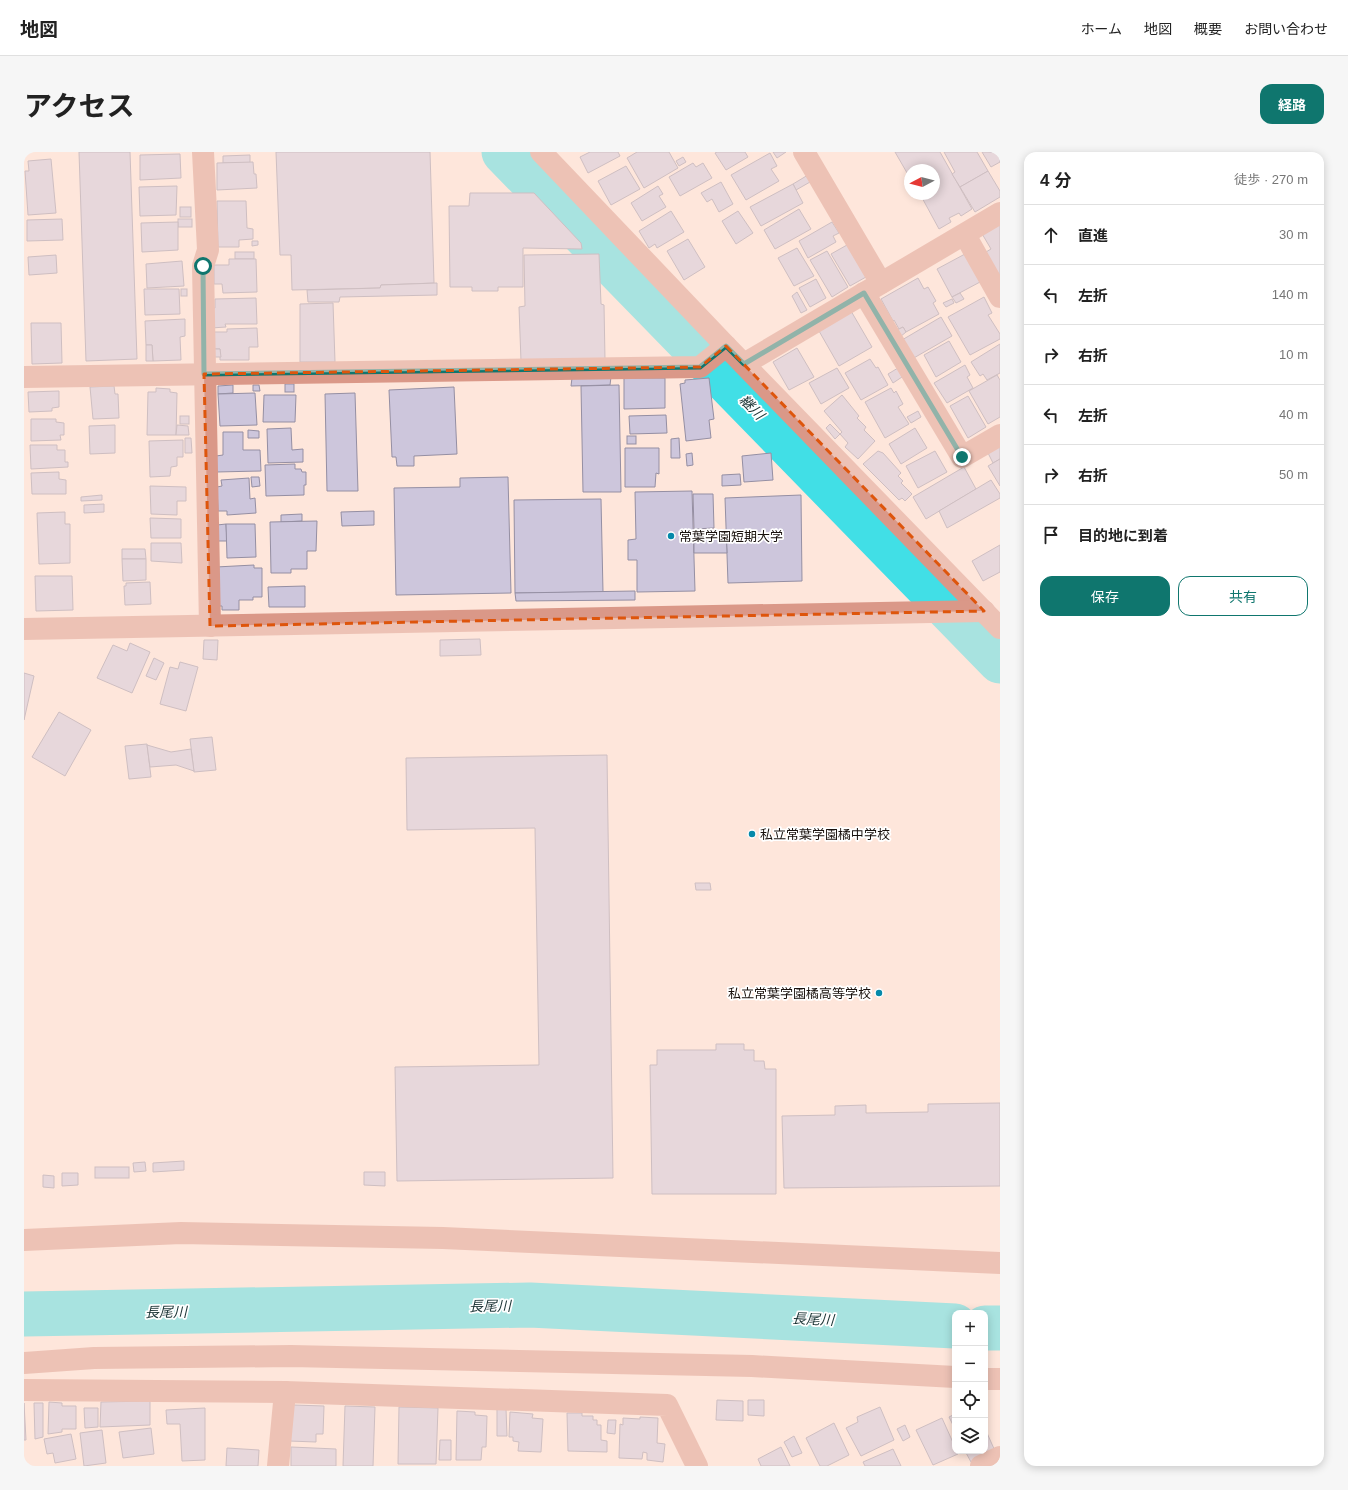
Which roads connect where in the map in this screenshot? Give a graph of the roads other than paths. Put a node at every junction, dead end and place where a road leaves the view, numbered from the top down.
1 (203, 152) edge
2 (541, 152) edge
3 (804, 152) edge
4 (1000, 213) edge
5 (965, 235) junction
6 (873, 288) junction
7 (1000, 297) edge
8 (726, 346) junction
9 (744, 364) junction
10 (204, 374) junction
11 (24, 377) edge
12 (1000, 435) edge
13 (984, 611) junction
14 (210, 626) junction
15 (1000, 628) edge
16 (24, 630) edge
17 (24, 1240) edge
18 (1000, 1263) edge
19 (24, 1363) edge
20 (952, 1377) edge
21 (988, 1378) edge
22 (1000, 1379) edge
23 (24, 1390) edge
24 (285, 1392) junction
25 (1000, 1457) edge
26 (278, 1466) edge
27 (697, 1466) edge
28 (981, 1466) edge

1 - 10 street
2 - 8 street
3 - 6 street
4 - 5 street
5 - 6 street
5 - 7 street
6 - 9 street
6 - 12 street
8 - 9 street
8 - 10 street
9 - 13 street
10 - 11 street
10 - 14 street
13 - 14 street
13 - 15 street
14 - 16 street
17 - 18 street
19 - 20 street
21 - 22 street
23 - 24 street
24 - 26 street
24 - 27 street
25 - 28 street

